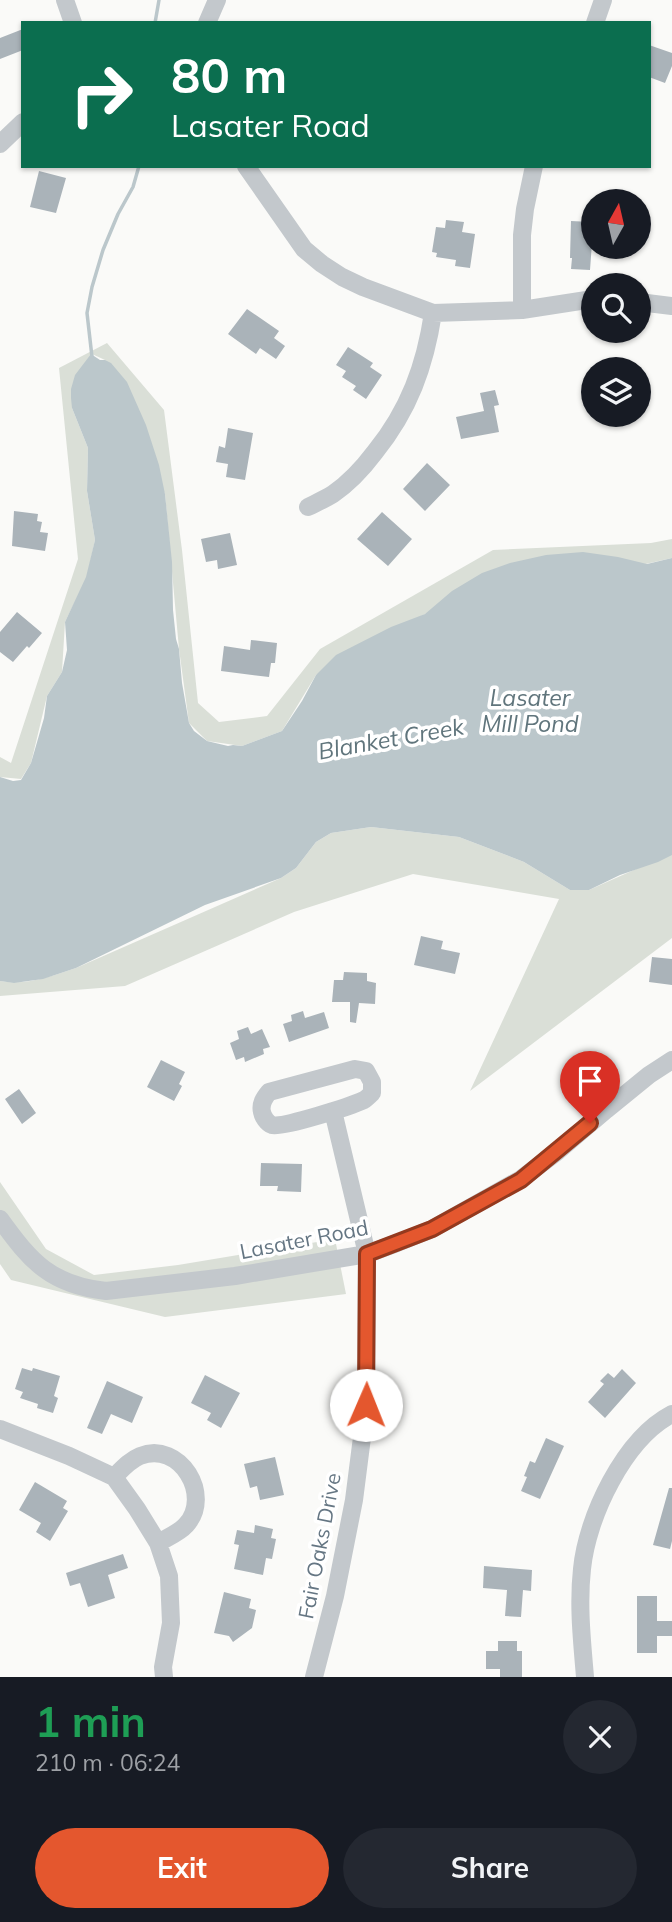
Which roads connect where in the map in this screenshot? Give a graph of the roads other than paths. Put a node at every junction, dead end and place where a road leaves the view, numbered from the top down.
1 (65, 0) edge
2 (217, 0) edge
3 (603, 0) edge
4 (72, 21) edge
5 (208, 21) edge
6 (596, 21) edge
7 (21, 124) edge
8 (0, 144) edge
9 (247, 168) edge
10 (534, 168) edge
11 (581, 301) edge
12 (651, 303) edge
13 (672, 306) edge
14 (522, 310) junction
15 (433, 313) junction
16 (308, 507) dead end
17 (672, 1060) edge
18 (333, 1111) junction
19 (0, 1219) edge
20 (367, 1254) junction
21 (672, 1414) edge
22 (0, 1429) edge
23 (114, 1477) junction
24 (158, 1543) junction
25 (164, 1677) edge
26 (314, 1677) edge
27 (585, 1677) edge

1 - 4 street
2 - 5 street
3 - 6 street
7 - 8 street
9 - 15 street
10 - 14 street
11 - 14 street
12 - 13 street
14 - 15 street
15 - 16 street
17 - 20 street, Lasater Road
18 - 18 street
18 - 20 street, Fair Oaks Drive
19 - 20 street, Lasater Road
20 - 26 street, Fair Oaks Drive
21 - 27 street
22 - 23 street
23 - 24 street
23 - 24 street
24 - 25 street

